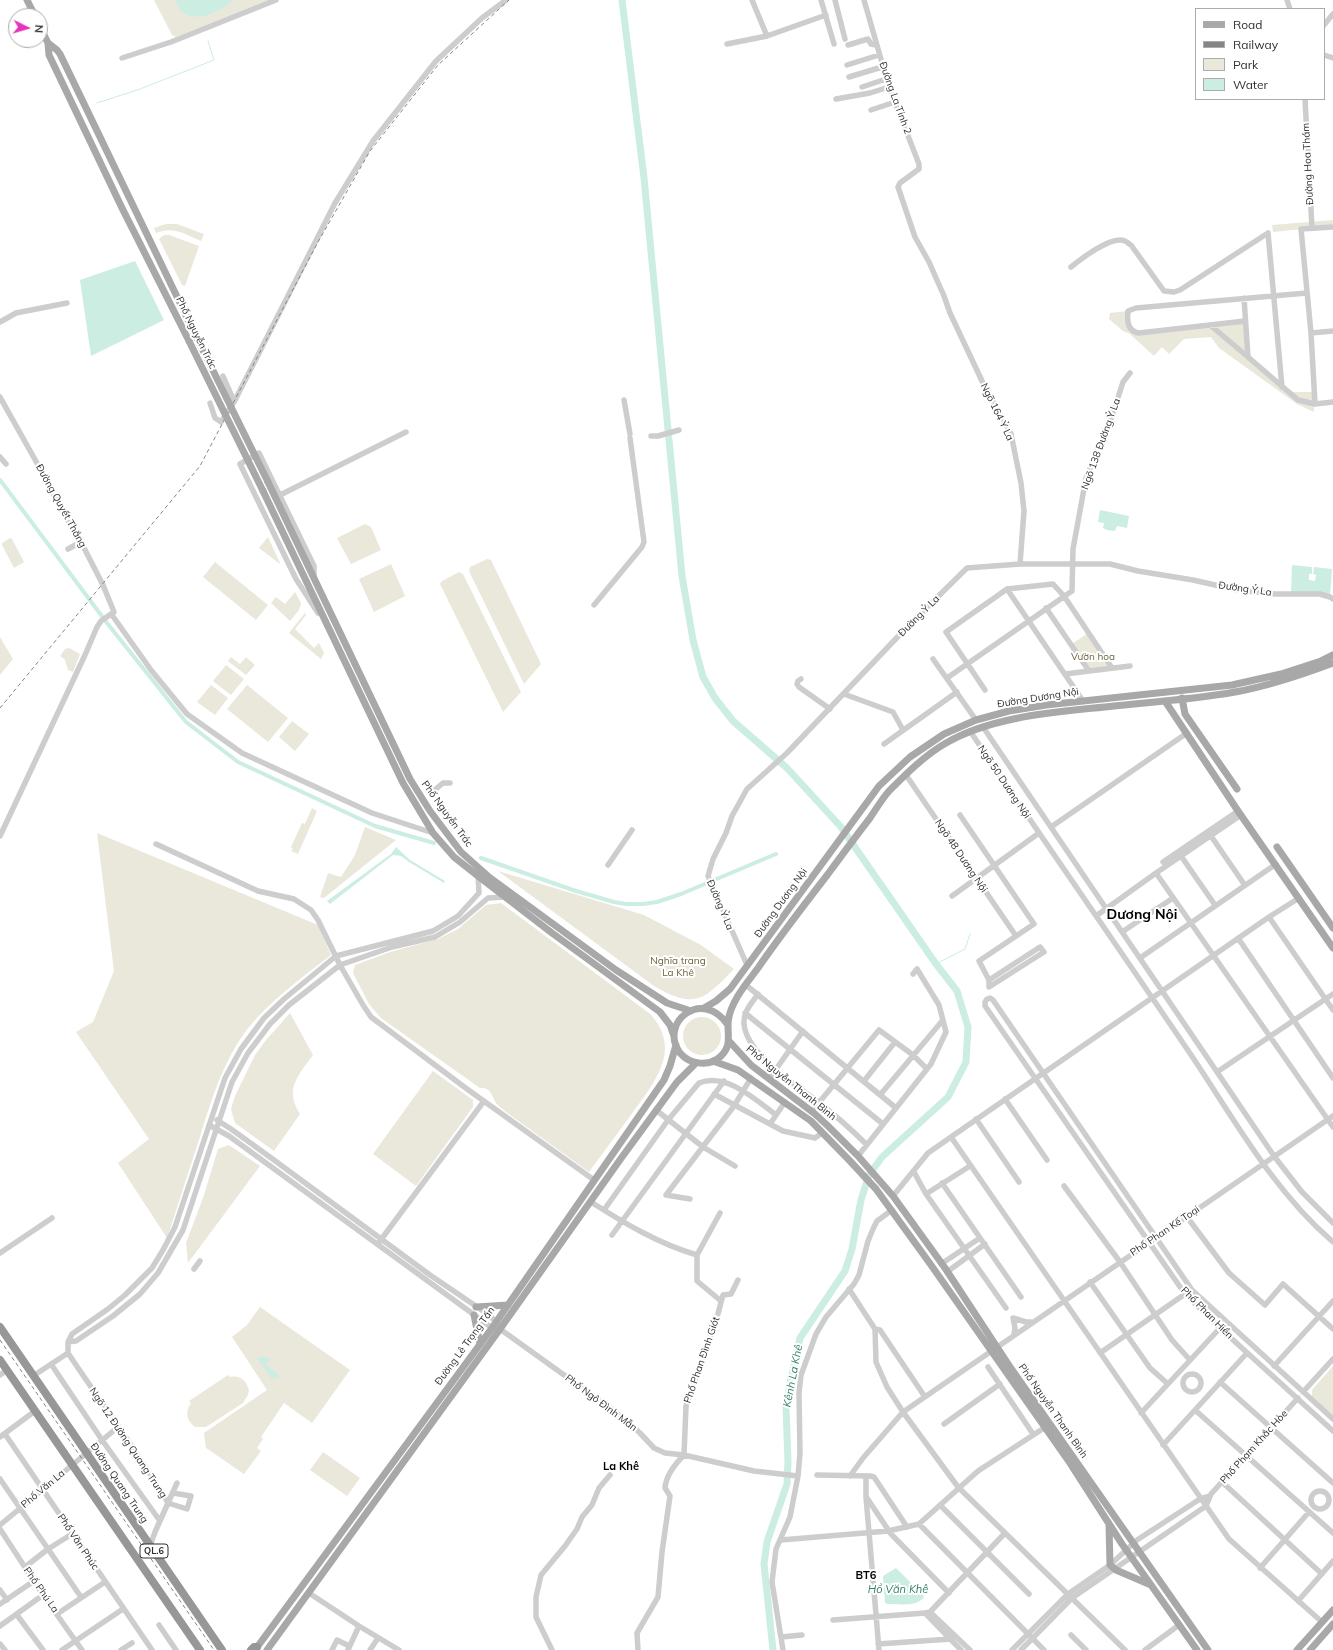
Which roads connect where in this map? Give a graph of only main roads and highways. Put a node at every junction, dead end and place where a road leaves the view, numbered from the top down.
1 (48, 43) joint
2 (1333, 655) edge
3 (1333, 663) edge
4 (356, 677) junction
5 (1182, 698) junction
6 (1165, 701) junction
7 (1046, 705) junction
8 (1047, 714) junction
9 (1194, 728) junction
10 (1187, 733) junction
11 (1237, 789) dead end
12 (1277, 847) dead end
13 (1333, 928) edge
14 (769, 937) junction
15 (776, 942) junction
16 (1333, 948) edge
17 (614, 973) junction
18 (704, 1008) junction
19 (691, 1011) junction
20 (728, 1025) junction
21 (675, 1036) junction
22 (729, 1041) junction
23 (676, 1045) junction
24 (713, 1061) junction
25 (696, 1063) junction
26 (508, 1305) junction
27 (476, 1307) road end
28 (474, 1315) road end
29 (0, 1327) edge
30 (480, 1344) junction
31 (0, 1360) edge
32 (4, 1372) edge
33 (1109, 1524) junction
34 (1151, 1585) junction
35 (1333, 1610) edge
36 (1333, 1624) edge
37 (255, 1649) edge
38 (200, 1650) edge
39 (222, 1650) edge
40 (267, 1650) edge
41 (1197, 1650) edge
42 (1208, 1650) edge
43 (1297, 1650) edge
44 (1310, 1650) edge

1 - 4 main road, Phố Nguyễn Trác, bridge
1 - 4 main road, Phố Nguyễn Trác, bridge
2 - 7 main road, Đường Dương Nội
3 - 5 main road, Đường Dương Nội
4 - 17 main road, Phố Nguyễn Trác
4 - 17 main road, Phố Nguyễn Trác
5 - 6 main road, Đường Dương Nội
5 - 9 main road
6 - 8 main road, Đường Dương Nội
6 - 10 main road
7 - 8 main road
7 - 14 main road, Đường Dương Nội
8 - 15 main road, Đường Dương Nội
9 - 10 main road
9 - 11 main road
10 - 16 main road
12 - 13 main road
14 - 15 main road
14 - 18 main road, Đường Dương Nội
15 - 20 main road, Đường Dương Nội
17 - 19 main road, Phố Nguyễn Trác
17 - 21 main road, Phố Nguyễn Trác
18 - 19 main road
18 - 20 main road
19 - 21 main road
20 - 22 main road
21 - 23 main road
22 - 24 main road
22 - 42 main road, Phố Nguyễn Thanh Bình
23 - 25 main road
23 - 26 main road, Đường Lê Trọng Tấn
24 - 25 main road
24 - 33 main road, Phố Nguyễn Thanh Bình
25 - 40 main road, Đường Lê Trọng Tấn
26 - 27 main road
26 - 30 main road, Đường Lê Trọng Tấn
28 - 30 main road
29 - 39 highway, Đường Quang Trung / QL.6
30 - 37 main road, Đường Lê Trọng Tấn
31 - 32 highway, QL.6
32 - 38 highway, QL.6
33 - 34 main road, Phố Nguyễn Thanh Bình
33 - 34 main road
34 - 41 main road, Phố Nguyễn Thanh Bình
35 - 43 main road
36 - 44 main road

